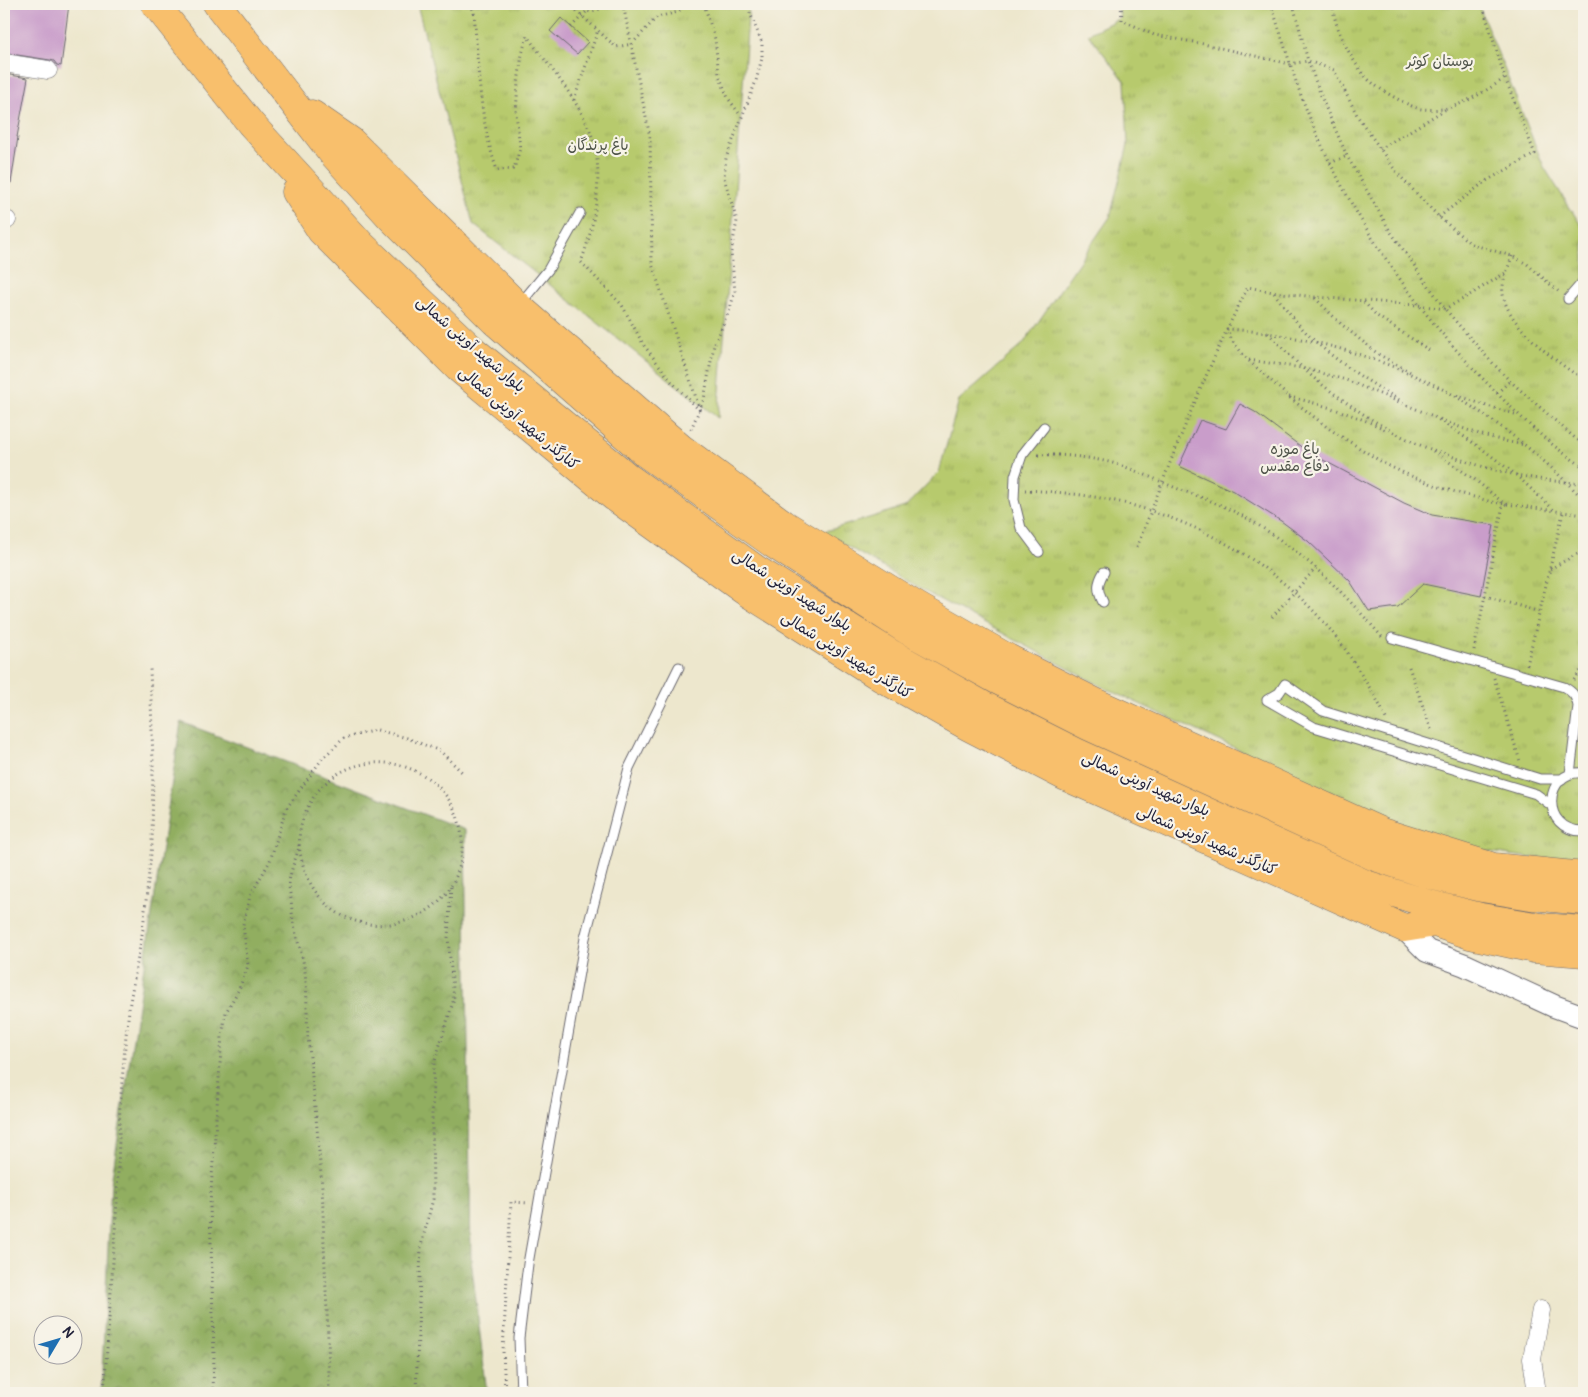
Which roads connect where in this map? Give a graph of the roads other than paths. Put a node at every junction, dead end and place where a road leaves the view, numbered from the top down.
1 (155, 4) edge
2 (217, 4) edge
3 (4, 63) edge
4 (48, 70) dead end
5 (291, 100) junction
6 (251, 124) junction
7 (580, 213) dead end
8 (1584, 285) edge
9 (1568, 300) road end
10 (518, 306) junction
11 (1044, 426) dead end
12 (1039, 552) dead end
13 (1104, 572) dead end
14 (1102, 602) dead end
15 (1392, 638) road end
16 (679, 666) dead end
17 (1584, 773) edge
18 (1566, 777) junction
19 (1551, 805) junction
20 (1584, 831) edge
21 (1584, 876) edge
22 (1584, 901) edge
23 (1404, 928) junction
24 (1584, 930) edge
25 (1584, 953) edge
26 (1584, 1017) edge
27 (1541, 1310) dead end
28 (521, 1393) edge
29 (1538, 1393) edge

1 - 6 main road, بلوار شهید آوینی شمالی
2 - 5 main road, بلوار شهید آوینی شمالی
3 - 4 street
5 - 10 main road
5 - 22 main road, بلوار شهید آوینی شمالی
6 - 23 main road, کنارگذر شهید آوینی شمالی
6 - 24 main road, بلوار شهید آوینی شمالی
7 - 10 lane
8 - 9 lane
10 - 21 main road
11 - 12 lane
13 - 14 lane
15 - 18 lane
16 - 28 lane
17 - 18 lane
18 - 19 lane
18 - 19 lane
19 - 20 lane
23 - 25 main road
23 - 26 street
27 - 29 street

